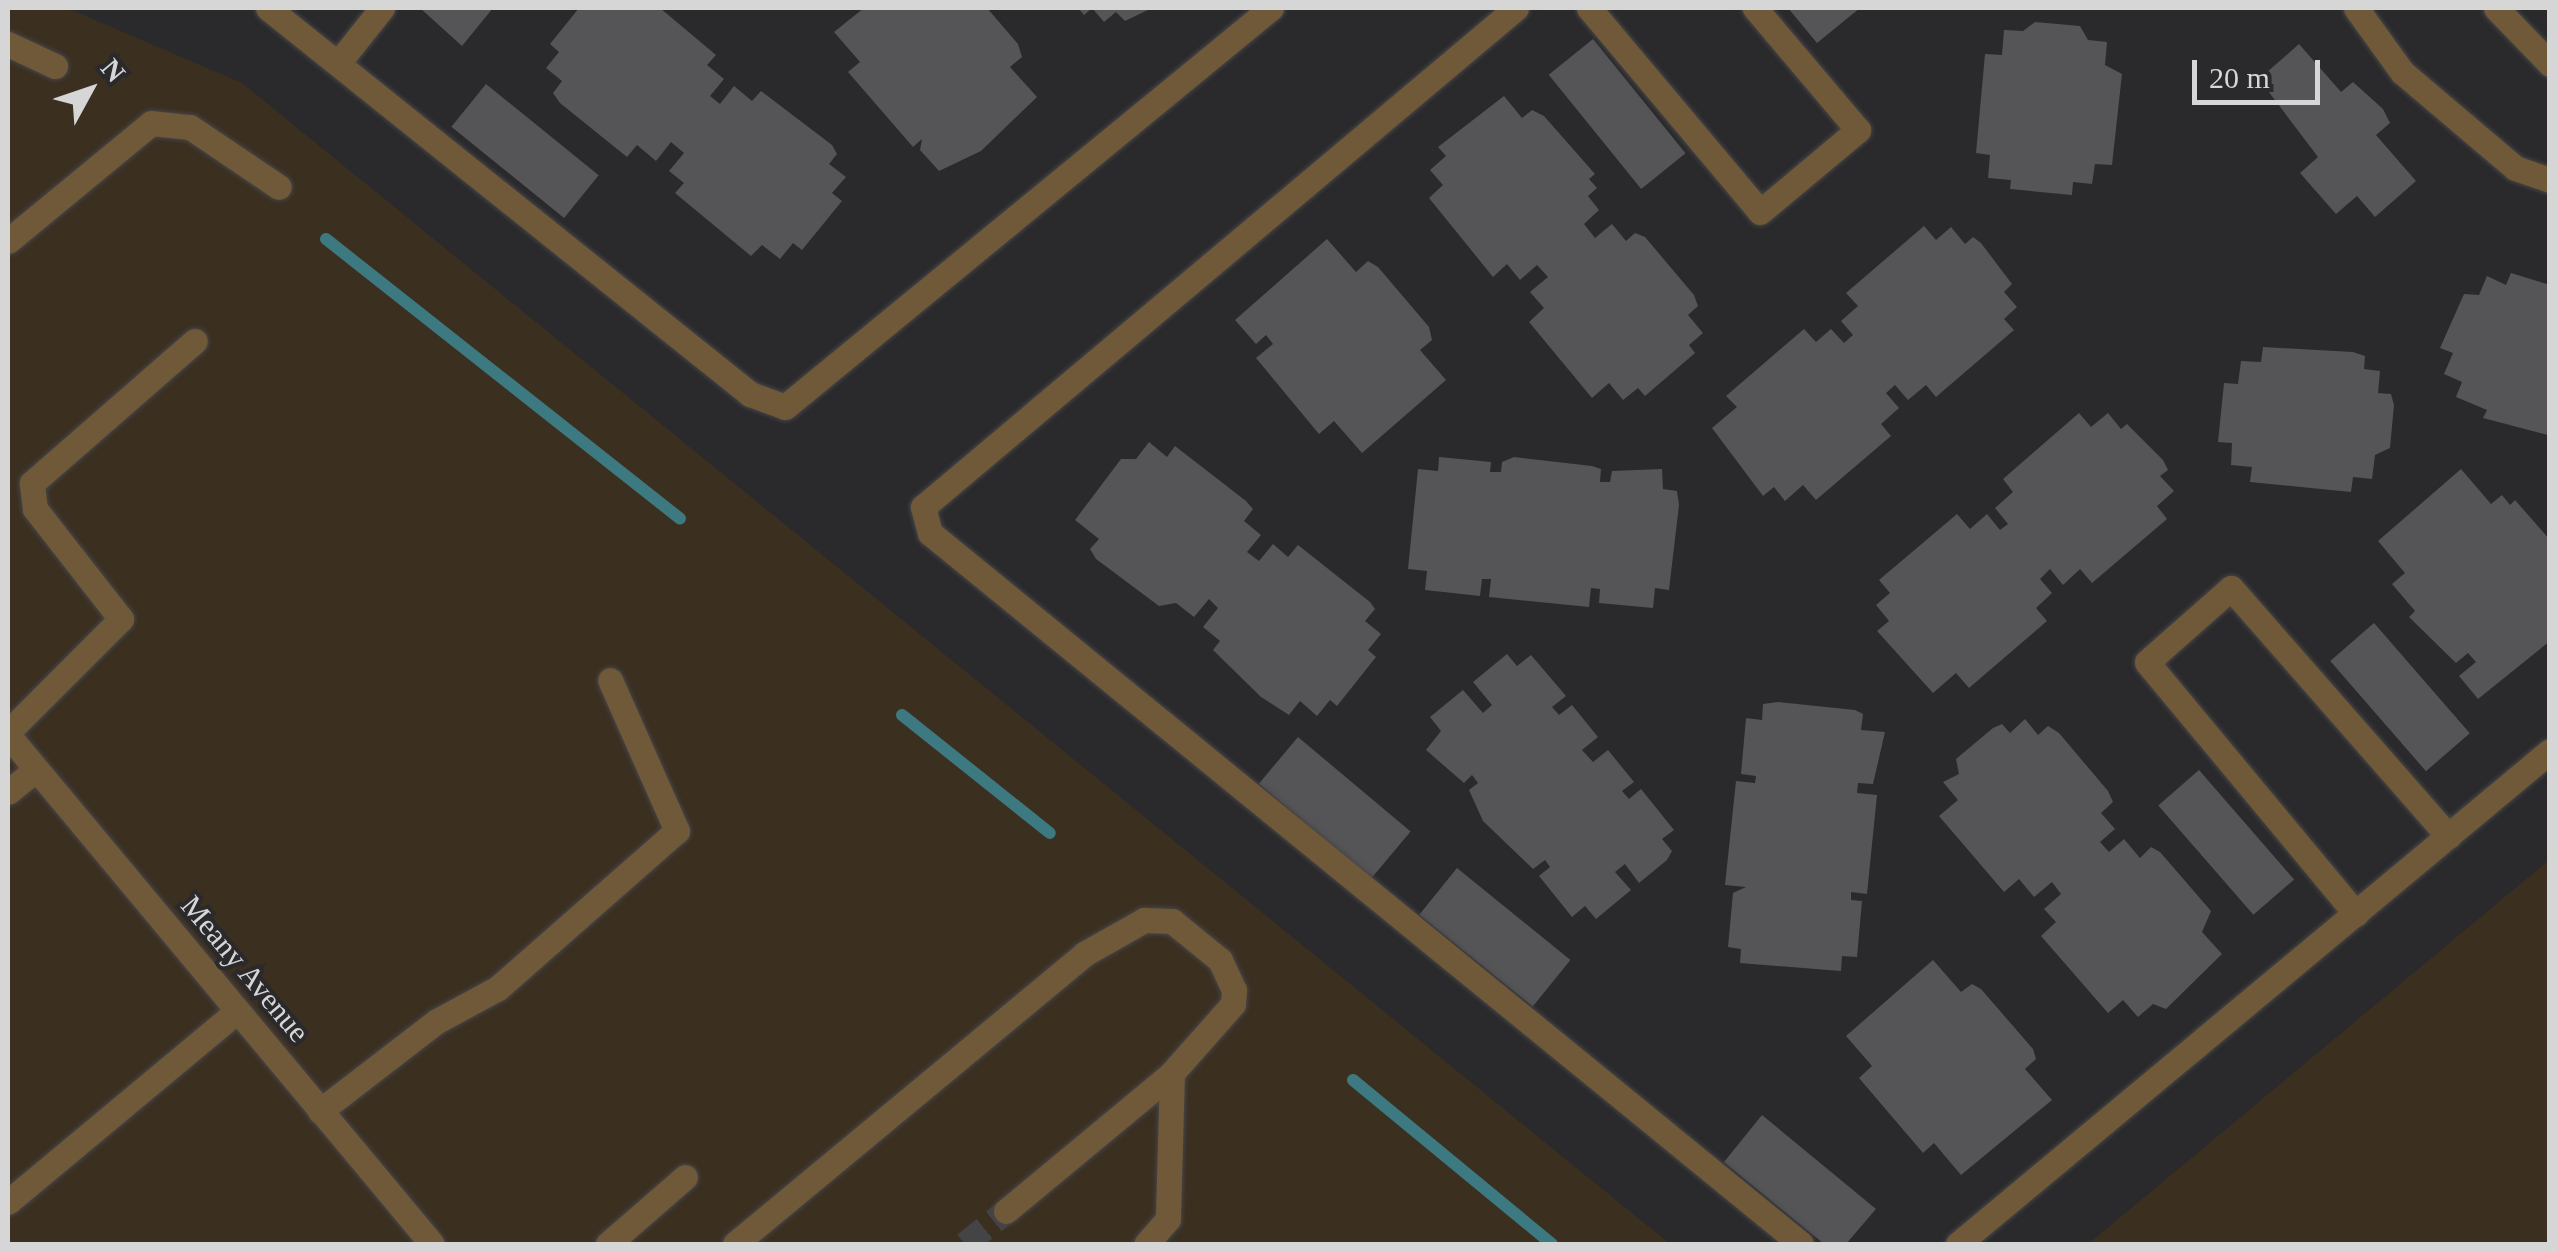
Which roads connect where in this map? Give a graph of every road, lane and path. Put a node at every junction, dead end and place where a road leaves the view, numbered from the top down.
1 (268, 8) edge
2 (382, 8) edge
3 (1271, 8) edge
4 (1516, 8) edge
5 (1589, 8) edge
6 (1755, 8) edge
7 (2356, 8) edge
8 (2496, 8) edge
9 (8, 44) edge
10 (339, 62) junction
11 (2550, 64) edge
12 (56, 66) dead end
13 (2550, 180) edge
14 (279, 187) dead end
15 (8, 241) edge
16 (194, 341) dead end
17 (610, 680) dead end
18 (8, 733) edge
19 (2550, 751) edge
20 (36, 769) junction
21 (8, 792) edge
22 (2448, 836) junction
23 (2356, 914) junction
24 (237, 1010) junction
25 (1172, 1073) junction
26 (320, 1111) junction
27 (685, 1177) dead end
28 (8, 1202) edge
29 (1006, 1211) tunnel mouth
30 (432, 1244) edge
31 (608, 1244) edge
32 (735, 1244) edge
33 (1146, 1244) edge
34 (1801, 1244) edge
35 (1958, 1244) edge

1 - 10 street
2 - 10 street
3 - 10 street
4 - 34 street
5 - 6 street
7 - 13 street
8 - 11 street
9 - 12 street
14 - 15 street
16 - 18 street
17 - 26 street
18 - 20 street, Meany Avenue
19 - 22 street
20 - 21 street
20 - 24 street, Meany Avenue
22 - 23 street
22 - 23 street
23 - 35 street
24 - 26 street, Meany Avenue
24 - 28 street
25 - 29 street
25 - 32 street
25 - 33 street
26 - 30 street, Meany Avenue
27 - 31 street

